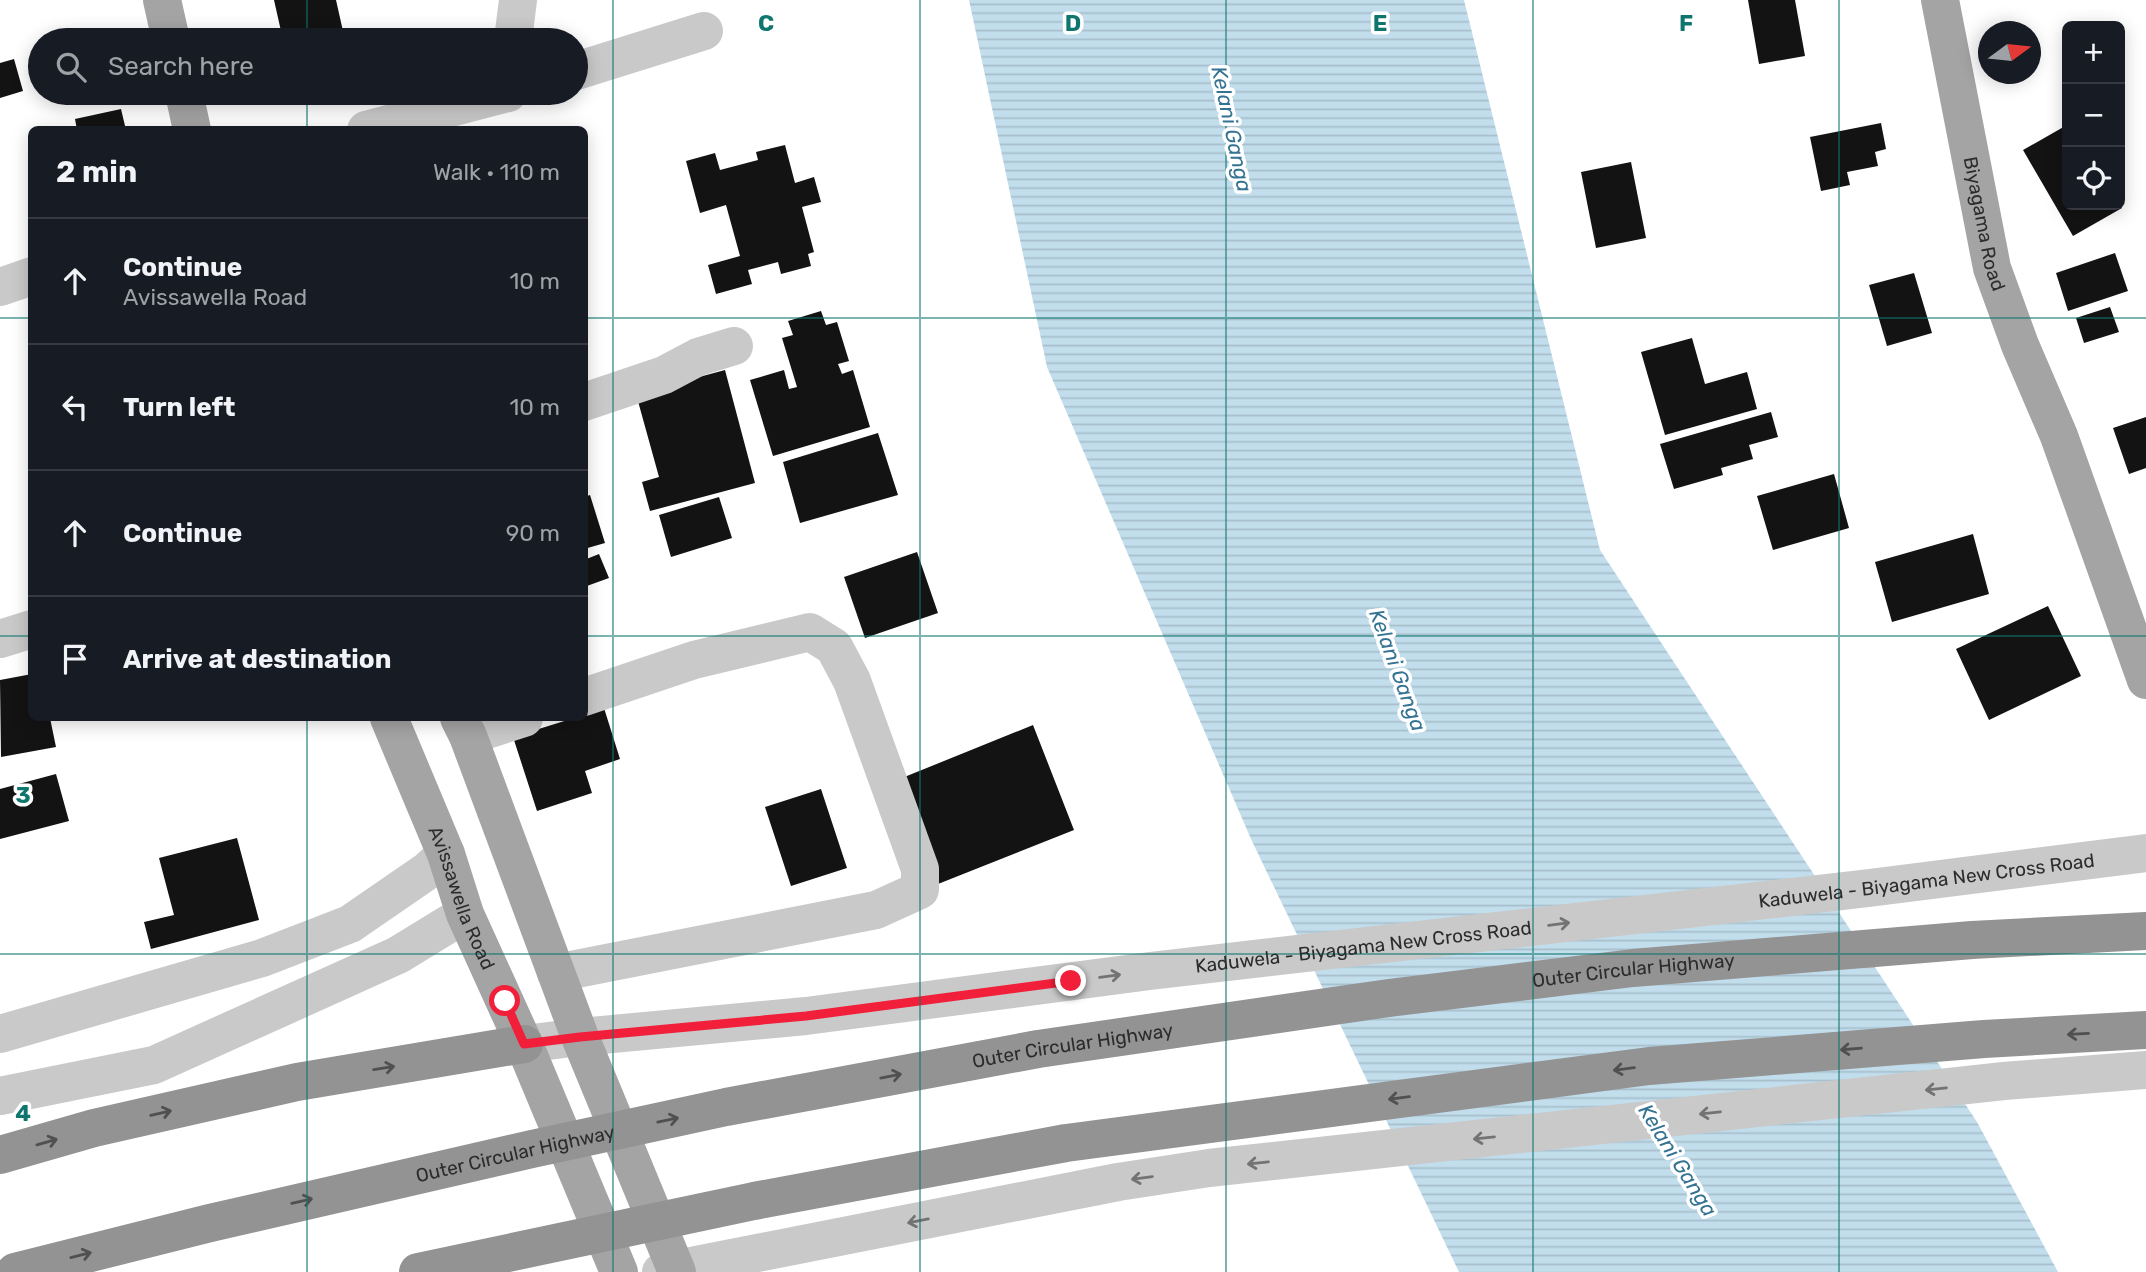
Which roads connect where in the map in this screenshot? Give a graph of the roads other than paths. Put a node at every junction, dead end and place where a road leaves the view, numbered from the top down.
1 (162, 0) edge
2 (518, 0) edge
3 (1940, 0) edge
4 (168, 28) edge
5 (514, 28) edge
6 (704, 31) dead end
7 (588, 68) edge
8 (187, 105) edge
9 (461, 105) edge
10 (191, 126) edge
11 (381, 126) edge
12 (28, 277) edge
13 (0, 287) edge
14 (734, 346) dead end
15 (588, 401) edge
16 (2059, 436) junction
17 (2146, 600) edge
18 (28, 630) edge
19 (0, 639) edge
20 (2146, 680) edge
21 (588, 696) edge
22 (389, 721) edge
23 (504, 721) edge
24 (463, 727) edge
25 (2146, 853) edge
26 (446, 854) junction
27 (465, 914) junction
28 (2146, 931) edge
29 (556, 973) junction
30 (2146, 1030) edge
31 (0, 1034) edge
32 (580, 1037) junction
33 (524, 1044) junction
34 (2146, 1070) edge
35 (0, 1096) edge
36 (0, 1155) edge
37 (671, 1271) edge
38 (15, 1272) edge
39 (418, 1272) edge
40 (619, 1272) edge

1 - 4 main road
2 - 5 street
3 - 16 main road, Biyagama Road
6 - 7 street
8 - 10 main road
9 - 11 street
12 - 13 street
14 - 15 street
16 - 17 main road, Biyagama Road
16 - 20 main road, Biyagama Road
18 - 19 street
21 - 29 street
22 - 26 main road, Avissawella Road
23 - 24 street
24 - 29 main road
32 -> 25 street, Kaduwela - Biyagama New Cross Road
26 - 27 main road, Avissawella Road
26 - 31 street
27 - 33 main road, Avissawella Road
27 - 35 street
38 -> 28 highway, Outer Circular Highway, bridge
29 - 32 main road
30 -> 39 highway, bridge
32 - 33 street, Kaduwela - Biyagama New Cross Road
32 - 37 main road
36 -> 33 highway
33 - 40 main road, Avissawella Road
34 -> 37 street

